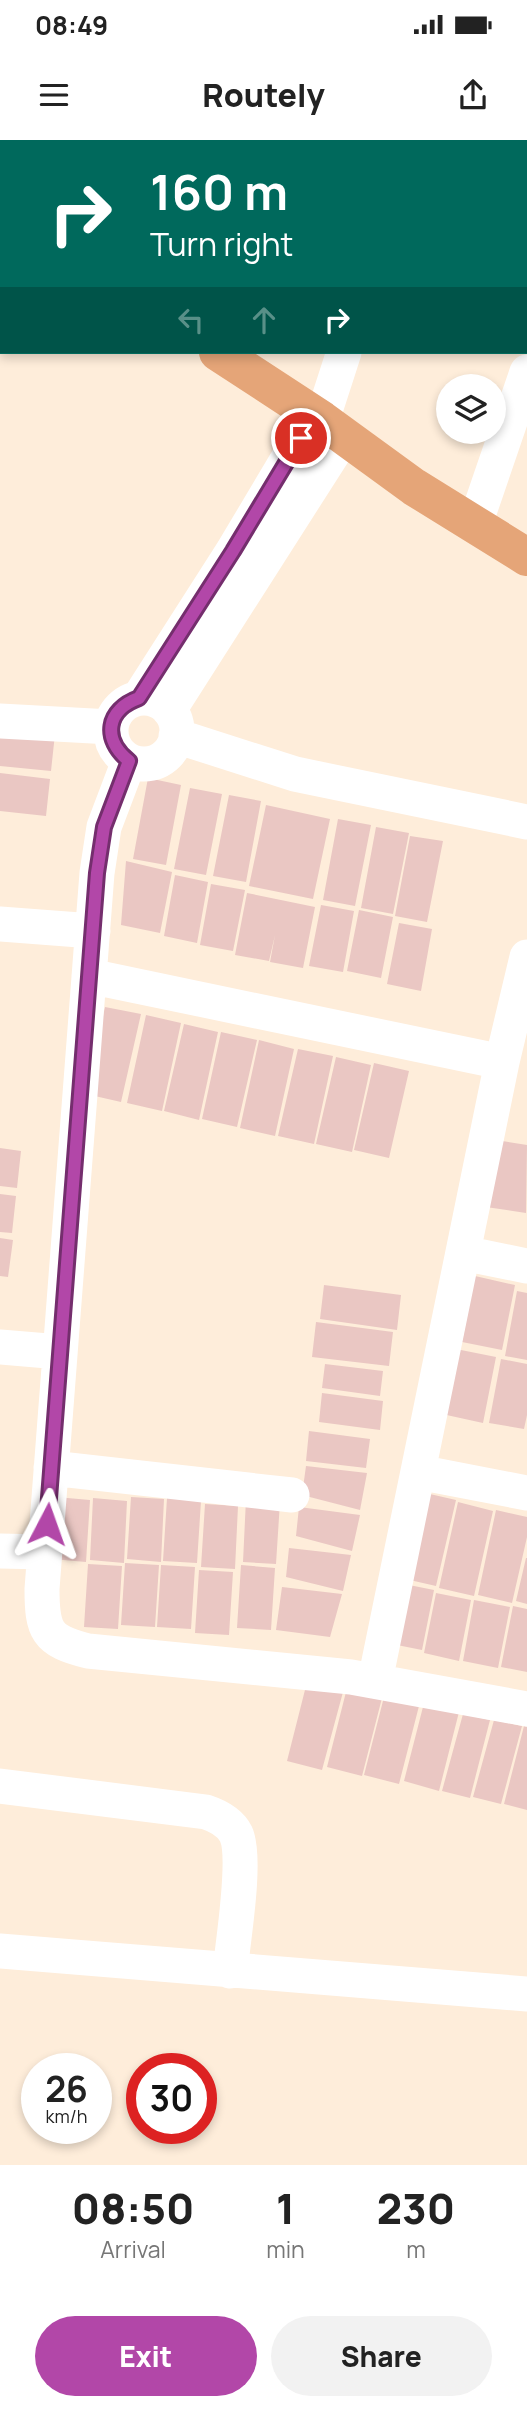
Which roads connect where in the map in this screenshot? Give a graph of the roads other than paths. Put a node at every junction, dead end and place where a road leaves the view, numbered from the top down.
1 (221, 354) edge
2 (344, 354) edge
3 (527, 372) edge
4 (327, 423) junction
5 (475, 524) junction
6 (527, 557) edge
7 (162, 715) junction
8 (0, 721) edge
9 (111, 727) junction
10 (129, 761) junction
11 (527, 822) edge
12 (0, 924) edge
13 (93, 931) junction
14 (527, 957) edge
15 (89, 976) junction
16 (520, 1013) edge
17 (502, 1062) junction
18 (463, 1253) junction
19 (527, 1266) edge
20 (0, 1347) edge
21 (60, 1352) junction
22 (51, 1468) junction
23 (418, 1472) junction
24 (527, 1493) edge
25 (292, 1495) dead end
26 (0, 1550) edge
27 (45, 1552) junction
28 (375, 1681) junction
29 (527, 1709) edge
30 (0, 1786) edge
31 (0, 1951) edge
32 (230, 1970) junction
33 (527, 1994) edge

1 - 4 main road
2 - 4 street
3 - 5 street
4 - 5 main road
4 - 7 street
5 - 6 main road
7 - 9 street
7 - 10 street
7 - 11 street
8 - 9 street
9 - 10 street
10 - 13 street
12 - 13 street
13 - 15 street
14 - 16 street
15 - 17 street
15 - 21 street
16 - 17 street
17 - 18 street
18 - 19 street
18 - 23 street
20 - 21 street
21 - 22 street
22 - 25 street
22 - 27 street
23 - 24 street
23 - 28 street
26 - 27 street
27 - 28 street
28 - 29 street
30 - 32 street
31 - 32 street
32 - 33 street

